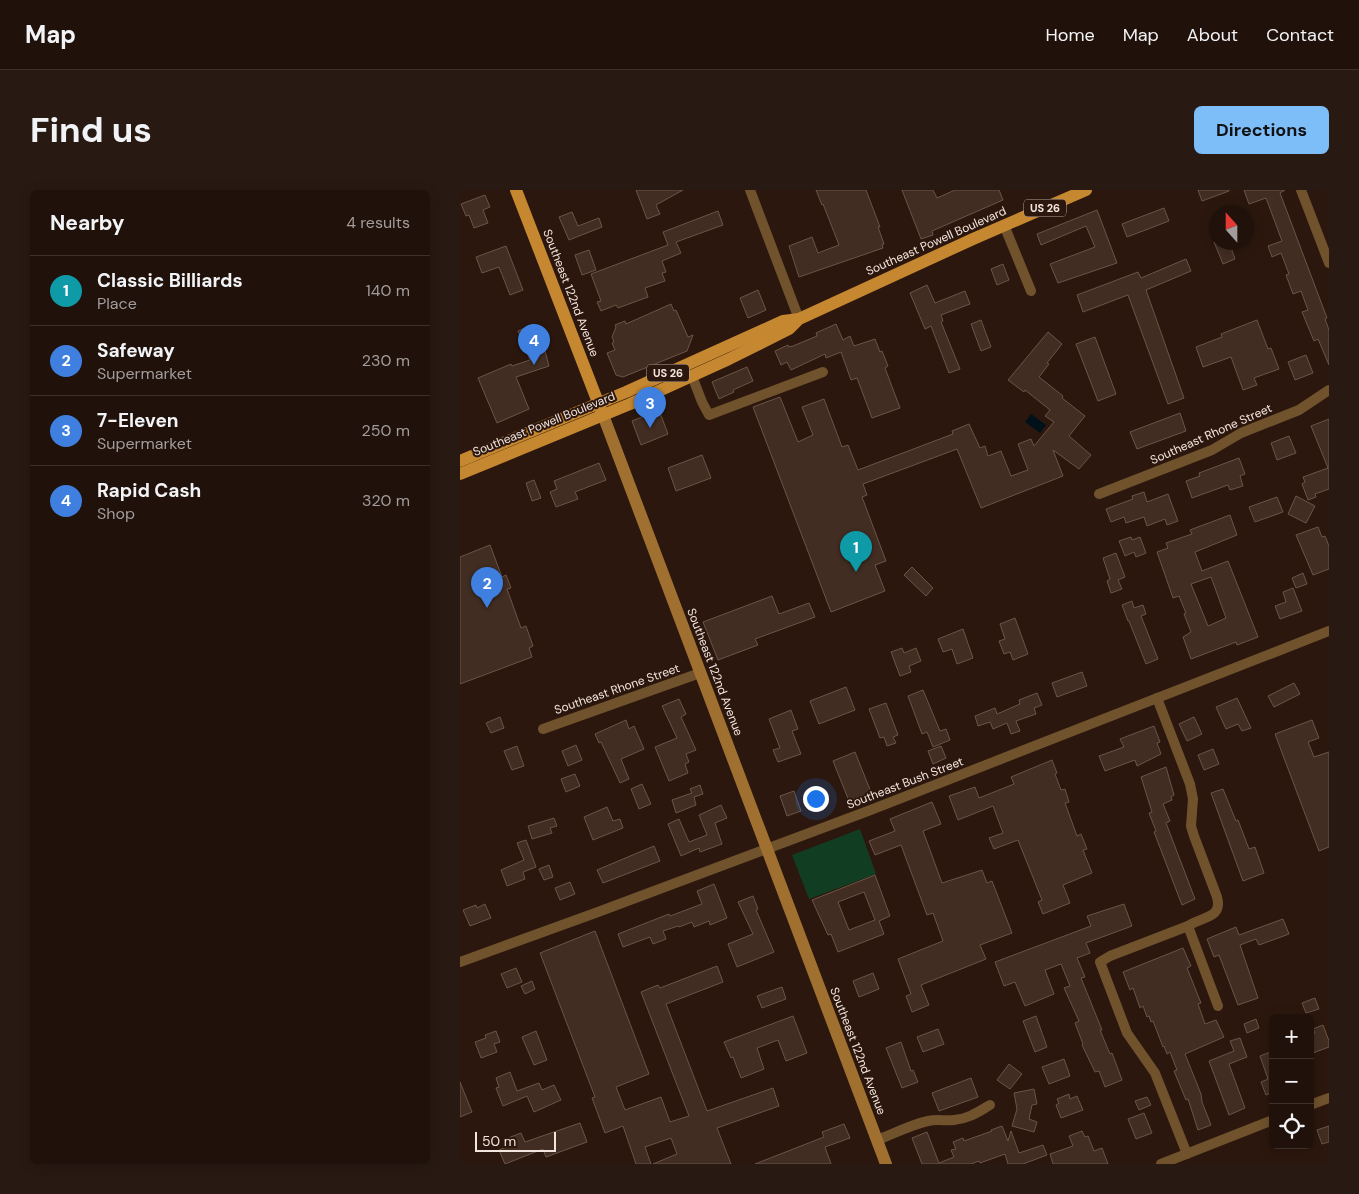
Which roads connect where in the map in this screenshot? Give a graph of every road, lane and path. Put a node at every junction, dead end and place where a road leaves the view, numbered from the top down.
1 (516, 190) edge
2 (750, 190) edge
3 (1086, 190) edge
4 (1301, 190) edge
5 (1004, 225) junction
6 (1329, 263) edge
7 (1031, 291) dead end
8 (799, 320) junction
9 (823, 372) dead end
10 (692, 376) junction
11 (1329, 390) edge
12 (600, 409) junction
13 (460, 461) edge
14 (460, 474) edge
15 (1100, 494) dead end
16 (1329, 631) edge
17 (700, 673) junction
18 (1157, 698) junction
19 (543, 728) dead end
20 (767, 849) junction
21 (1188, 926) junction
22 (460, 962) edge
23 (1218, 1006) dead end
24 (1329, 1098) edge
25 (1314, 1104) edge
26 (990, 1105) dead end
27 (1269, 1122) edge
28 (877, 1140) junction
29 (1187, 1154) junction
30 (886, 1164) edge
31 (1161, 1164) edge

1 - 12 main road, Southeast 122nd Avenue
2 - 8 street
3 - 5 main road, Southeast Powell Boulevard / US 26
4 - 6 street
5 - 7 street
5 - 8 main road, Southeast Powell Boulevard / US 26
8 - 10 main road, Southeast Powell Boulevard / US 26
8 - 12 main road, Southeast Powell Boulevard / US 26
9 - 10 street
10 - 12 main road, Southeast Powell Boulevard / US 26
11 - 15 street, Southeast Rhone Street
12 - 13 main road, Southeast Powell Boulevard / US 26
12 - 14 main road, Southeast Powell Boulevard / US 26
12 - 17 main road, Southeast 122nd Avenue
16 - 18 street, Southeast Bush Street
17 - 19 street, Southeast Rhone Street
17 - 20 main road, Southeast 122nd Avenue
18 - 20 street, Southeast Bush Street
18 - 21 street
20 - 22 street, Southeast Bush Street
20 - 28 main road, Southeast 122nd Avenue
21 - 23 street
21 - 29 street
24 - 25 street
26 - 28 street
27 - 29 street
28 - 30 main road, Southeast 122nd Avenue
29 - 31 street

